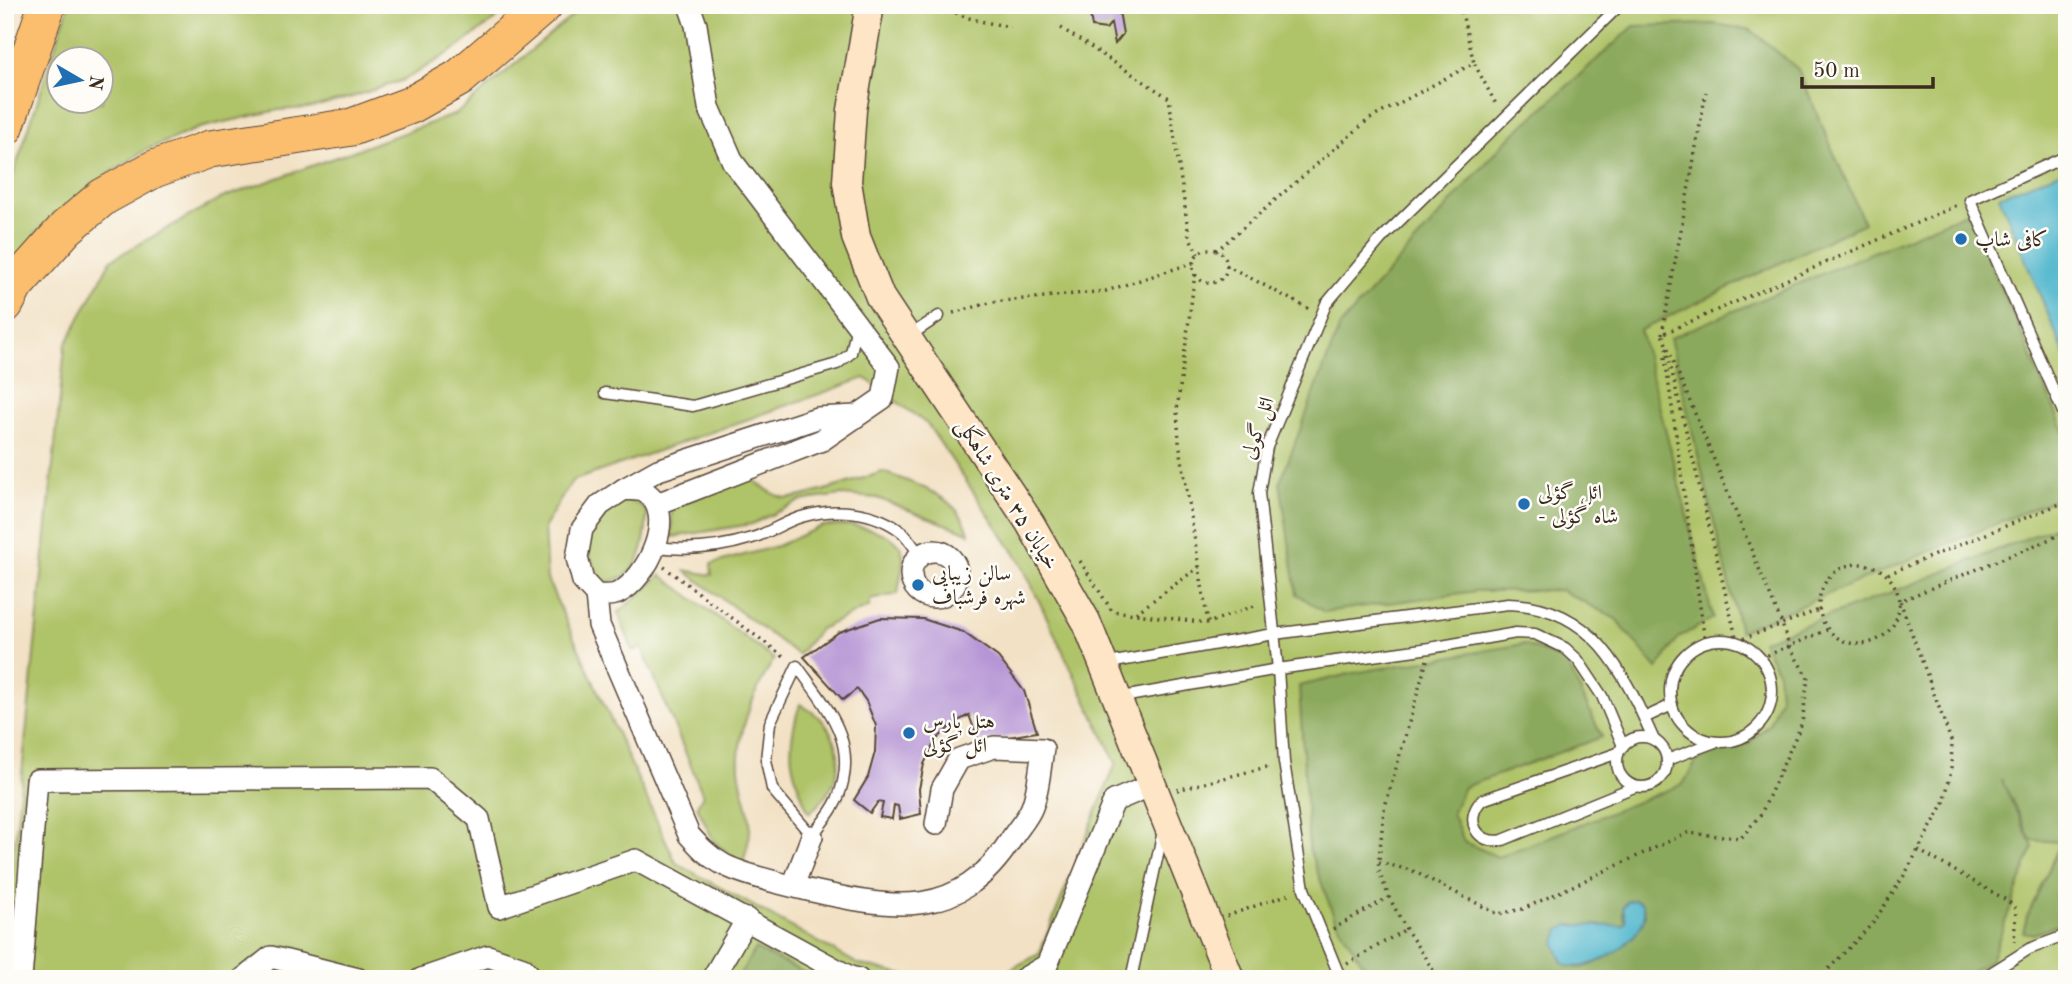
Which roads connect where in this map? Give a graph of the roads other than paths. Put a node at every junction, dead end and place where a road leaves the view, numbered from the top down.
1 (47, 5) edge
2 (544, 5) edge
3 (677, 5) edge
4 (870, 5) edge
5 (1620, 5) edge
6 (695, 12) edge
7 (5, 127) edge
8 (2067, 156) edge
9 (5, 303) edge
10 (939, 316) road end
11 (857, 326) junction
12 (907, 338) junction
13 (605, 393) dead end
14 (859, 416) junction
15 (2067, 421) edge
16 (624, 489) junction
17 (657, 504) junction
18 (654, 552) junction
19 (920, 554) dead end
20 (596, 595) junction
21 (1274, 634) junction
22 (1102, 665) junction
23 (1278, 668) junction
24 (1117, 698) junction
25 (1672, 705) junction
26 (1644, 718) junction
27 (1654, 740) junction
28 (1715, 742) junction
29 (1620, 749) junction
30 (1667, 760) junction
31 (1634, 787) junction
32 (1158, 800) junction
33 (936, 824) dead end
34 (812, 836) junction
35 (793, 886) junction
36 (747, 919) junction
37 (2067, 935) edge
38 (1340, 974) edge
39 (21, 979) edge
40 (243, 979) edge
41 (358, 979) edge
42 (421, 979) edge
43 (533, 979) edge
44 (712, 979) edge
45 (858, 979) edge
46 (1023, 979) edge
47 (1131, 979) edge
48 (1230, 979) edge
49 (1981, 979) edge

1 - 7 highway
2 - 9 highway
3 - 6 street
4 - 12 street, خیابان ۳۵ متری شاهگلی
5 - 21 lane, ائل گولی
6 - 11 street
8 - 15 lane
10 - 12 lane
11 - 13 lane
11 - 14 street
12 - 22 street, خیابان ۳۵ متری شاهگلی
14 - 16 street
14 - 17 street
16 - 17 street
16 - 20 street
17 - 18 street
18 - 19 lane
18 - 20 street
20 - 35 street
21 - 22 lane
21 - 23 lane, ائل گولی
21 - 26 lane
22 - 24 street, خیابان ۳۵ متری شاهگلی
23 - 24 lane
23 - 29 lane
23 - 38 lane, ائل گولی
24 - 32 street, خیابان ۳۵ متری شاهگلی
25 - 26 lane
25 - 28 lane
25 - 28 lane
26 - 27 lane
27 - 29 lane
27 - 30 lane
28 - 30 lane
29 - 31 lane
29 - 31 lane
30 - 31 lane
32 - 46 street
32 - 47 lane
32 - 48 street, خیابان ۳۵ متری شاهگلی
33 - 35 street
34 - 34 lane
34 - 35 street
36 - 39 street
36 - 44 street
36 - 45 street
37 - 49 lane
40 - 41 street
42 - 43 street

